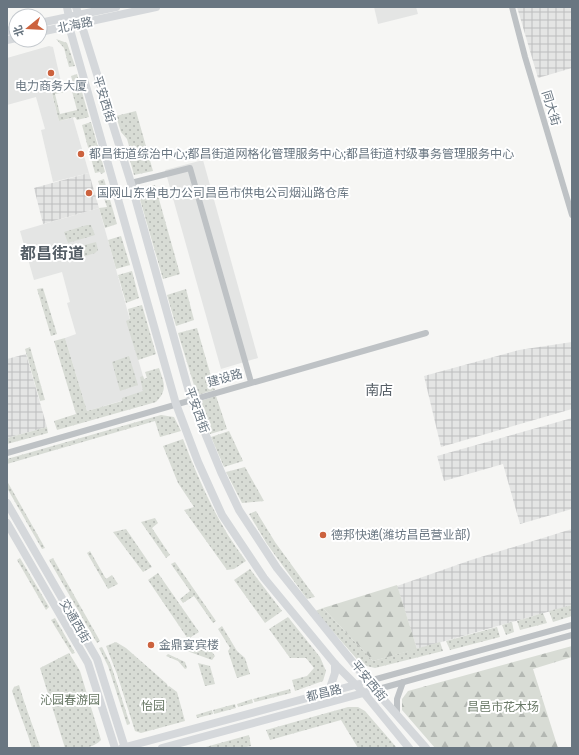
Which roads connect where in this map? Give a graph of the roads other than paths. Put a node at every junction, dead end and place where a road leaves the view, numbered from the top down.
1 (67, 7) edge
2 (116, 7) edge
3 (156, 7) edge
4 (512, 7) edge
5 (78, 15) edge
6 (69, 17) junction
7 (48, 21) edge
8 (69, 26) junction
9 (48, 30) edge
10 (131, 183) junction
11 (572, 215) edge
12 (426, 334) dead end
13 (251, 382) junction
14 (191, 399) junction
15 (176, 404) junction
16 (7, 453) edge
17 (7, 503) edge
18 (7, 522) edge
19 (572, 626) edge
20 (572, 635) edge
21 (335, 664) junction
22 (369, 681) junction
23 (403, 682) junction
24 (356, 685) junction
25 (375, 690) junction
26 (329, 691) junction
27 (364, 693) junction
28 (397, 714) junction
29 (115, 748) edge
30 (124, 748) edge
31 (162, 748) edge
32 (409, 748) edge
33 (426, 748) edge

1 - 6 main road, 平安西街
2 - 5 main road, 北海路
3 - 5 main road, 北海路
4 - 11 street, 同大街
5 - 6 main road, 北海路
5 - 8 main road, 北海路
5 - 10 main road, 平安西街
6 - 7 main road, 北海路
6 - 8 main road, 平安西街
8 - 9 main road, 北海路
8 - 15 main road, 平安西街
10 - 13 street
10 - 14 main road, 平安西街
12 - 13 street, 建设路
13 - 14 street, 建设路
14 - 15 street, 建设路
14 - 22 main road, 平安西街
15 - 16 street, 建设路
15 - 21 main road, 平安西街
17 - 30 main road, 交通西街
18 - 29 main road, 交通西街
19 - 22 street, 都昌路
20 - 23 street, 都昌路
21 - 24 main road, 平安西街
21 - 26 main road
22 - 24 main road, 都昌路
22 - 25 main road, 平安西街
23 - 25 street, 都昌路
23 - 28 street
24 - 26 main road, 都昌路
24 - 27 main road, 平安西街
25 - 27 main road, 都昌路
25 - 28 main road, 平安西街
26 - 30 main road, 都昌路
27 - 31 main road, 都昌路
27 - 32 main road, 平安西街
28 - 33 main road, 平安西街

